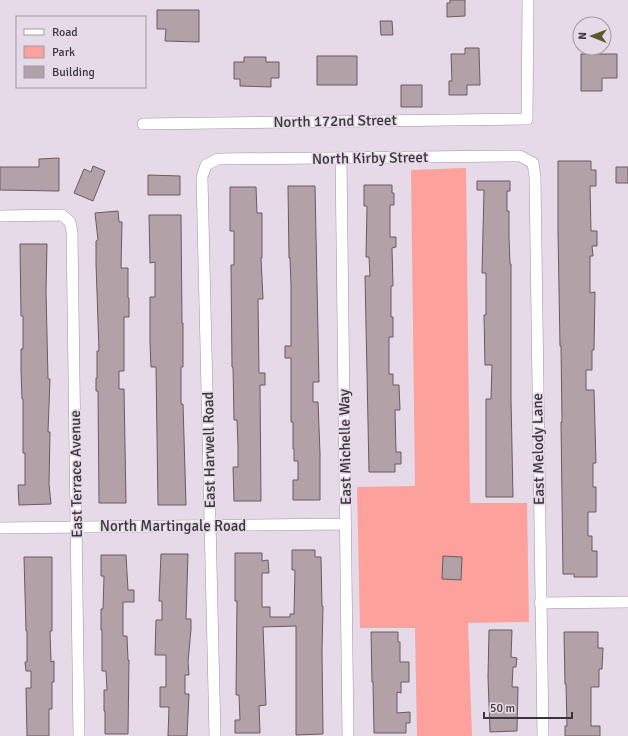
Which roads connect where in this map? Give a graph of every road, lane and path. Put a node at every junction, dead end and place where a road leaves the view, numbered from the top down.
1 (528, 0) edge
2 (143, 124) dead end
3 (342, 158) junction
4 (533, 163) joint
5 (206, 165) joint
6 (0, 216) edge
7 (346, 524) junction
8 (76, 526) junction
9 (210, 526) junction
10 (0, 528) edge
11 (628, 602) edge
12 (540, 603) junction
13 (79, 736) edge
14 (215, 736) edge
15 (348, 736) edge
16 (543, 736) edge

1 - 2 street, North 172nd Street
3 - 4 street, North Kirby Street
3 - 5 street, North Kirby Street
3 - 7 street, East Michelle Way
4 - 12 street, East Melody Lane
5 - 9 street, East Harwell Road
6 - 8 street, East Terrace Avenue
7 - 9 street, North Martingale Road
7 - 15 street, East Michelle Way
8 - 9 street, North Martingale Road
8 - 10 street, North Martingale Road
8 - 13 street, East Terrace Avenue
9 - 14 street, East Harwell Road
11 - 12 street
12 - 16 street, East Melody Lane

